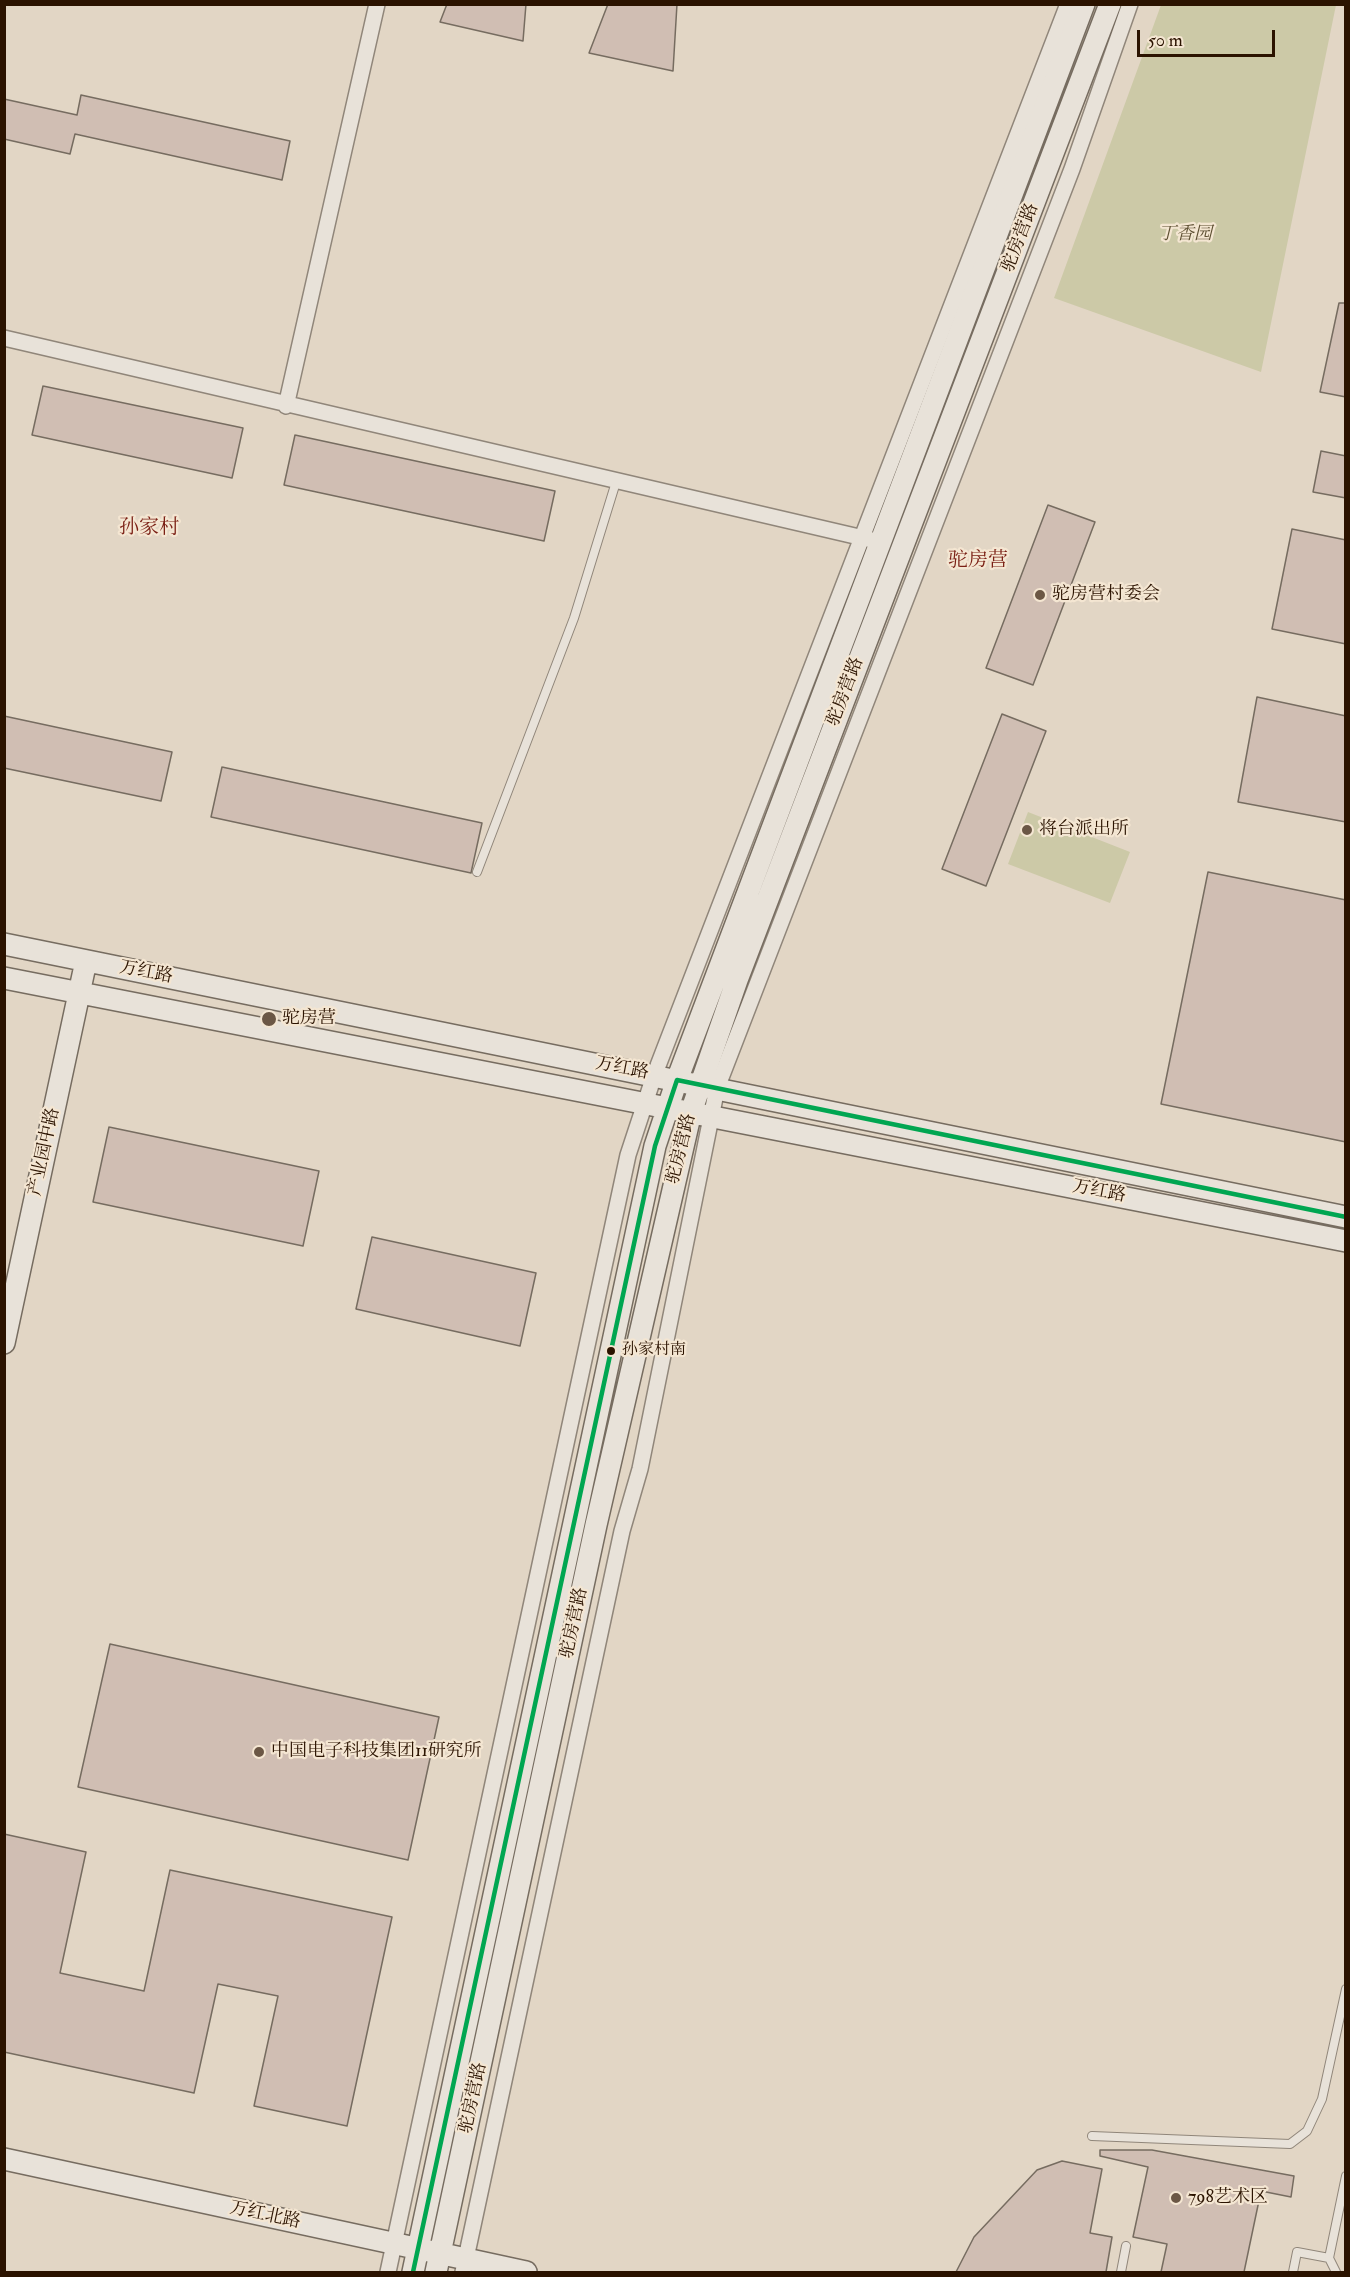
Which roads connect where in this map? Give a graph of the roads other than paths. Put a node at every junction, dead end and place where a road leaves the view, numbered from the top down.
1 (377, 4) edge
2 (1068, 4) edge
3 (1084, 4) edge
4 (1110, 4) edge
5 (1130, 4) edge
6 (4, 338) edge
7 (286, 406) junction
8 (616, 482) junction
9 (872, 540) junction
10 (477, 872) dead end
11 (4, 944) edge
12 (86, 961) junction
13 (4, 978) edge
14 (79, 992) junction
15 (654, 1076) junction
16 (677, 1080) junction
17 (709, 1086) junction
18 (645, 1104) junction
19 (668, 1108) junction
20 (701, 1114) junction
21 (1346, 1217) edge
22 (1346, 1241) edge
23 (4, 1343) edge
24 (1346, 1989) edge
25 (1092, 2136) dead end
26 (4, 2158) edge
27 (1346, 2176) edge
28 (394, 2244) junction
29 (1126, 2246) dead end
30 (418, 2248) junction
31 (1329, 2258) junction
32 (438, 2263) edge
33 (464, 2266) edge
34 (388, 2272) edge
35 (413, 2272) edge
36 (526, 2272) edge
37 (1121, 2272) edge
38 (1293, 2272) edge
39 (1336, 2272) edge

1 - 7 street
2 - 9 street
3 - 9 street, 驼房营路
4 - 17 street, 驼房营路
5 - 17 street
6 - 7 street
7 - 8 street
8 - 9 street
8 - 10 lane
9 - 15 street
9 - 16 street, 驼房营路
11 - 12 street, 万红路
12 - 14 street, 产业园中路
12 - 15 street, 万红路
13 - 14 street, 万红路
14 - 18 street, 万红路
14 - 23 street, 产业园中路
15 - 16 street, 万红路
15 - 18 street
16 - 17 street, 万红路
16 - 19 street, 驼房营路
17 - 20 street, 驼房营路
17 - 21 street, 万红路
18 - 19 street, 万红路
18 - 28 street
19 - 20 street, 万红路
19 - 30 street, 驼房营路
20 - 22 street, 万红路
20 - 32 street, 驼房营路
20 - 33 street
24 - 25 lane
26 - 28 street, 万红北路
27 - 31 lane
28 - 30 street, 万红北路
28 - 34 street
29 - 37 lane
30 - 32 street, 万红北路
30 - 35 street, 驼房营路
31 - 38 lane
31 - 39 lane
32 - 33 street, 万红北路
33 - 36 street, 万红北路

